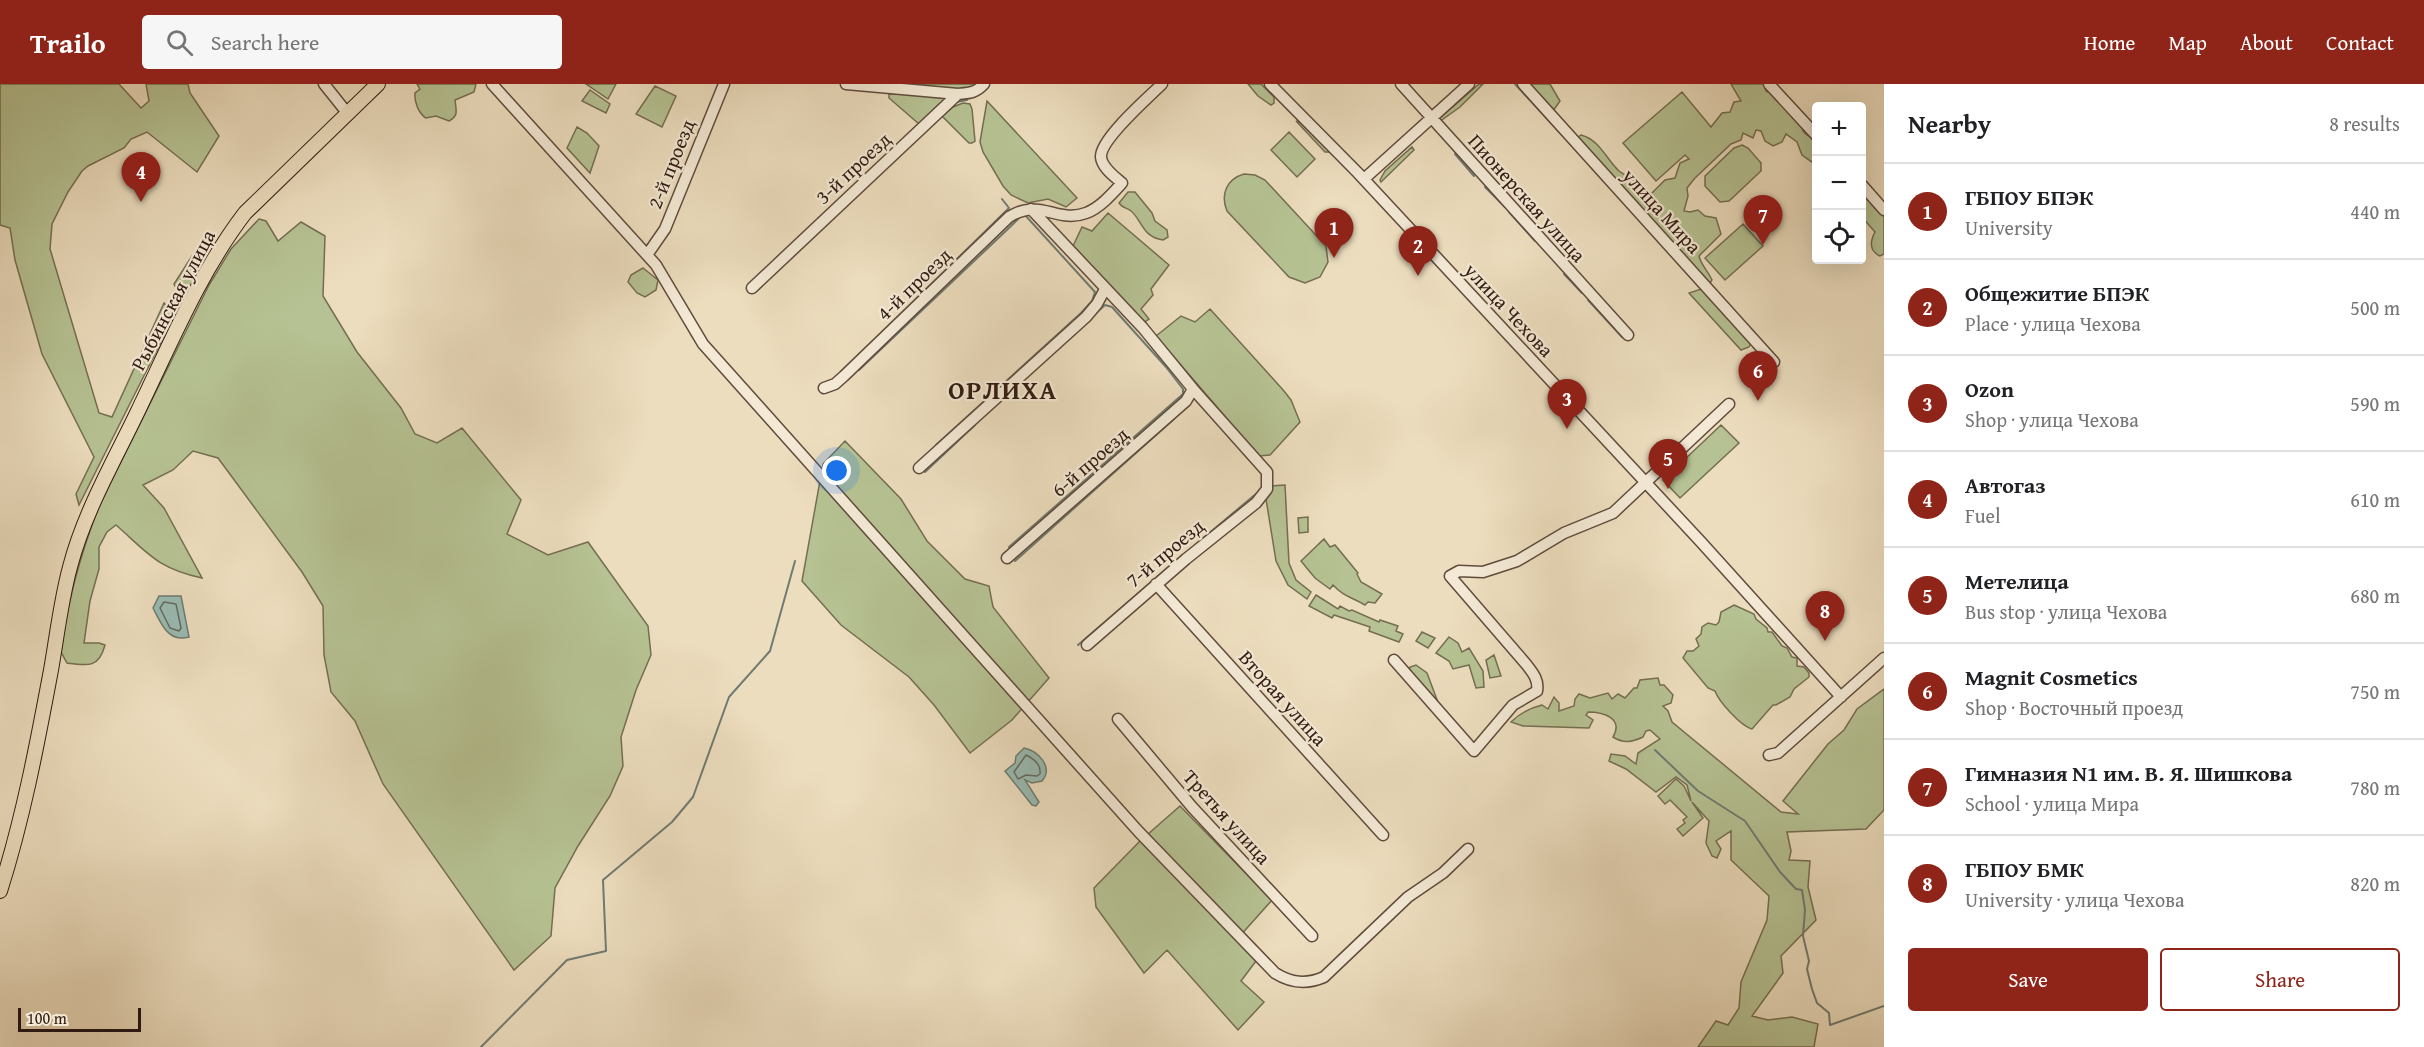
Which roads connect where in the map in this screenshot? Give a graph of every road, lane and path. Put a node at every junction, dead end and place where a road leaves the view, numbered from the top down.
1 (324, 84) edge
2 (378, 84) edge
3 (492, 84) edge
4 (724, 84) edge
5 (846, 84) edge
6 (984, 84) edge
7 (1162, 84) edge
8 (1270, 84) edge
9 (1401, 84) edge
10 (1469, 84) edge
11 (1522, 84) edge
12 (1769, 84) edge
13 (958, 93) junction
14 (348, 114) junction
15 (1431, 118) junction
16 (1812, 131) edge
17 (1364, 179) junction
18 (1866, 190) edge
19 (1031, 209) junction
20 (1884, 210) edge
21 (647, 255) junction
22 (752, 288) dead end
23 (1106, 289) junction
24 (1628, 335) dead end
25 (1774, 362) dead end
26 (824, 388) dead end
27 (1193, 389) junction
28 (1729, 404) dead end
29 (919, 468) dead end
30 (1646, 483) junction
31 (1007, 558) dead end
32 (1156, 584) junction
33 (1087, 645) dead end
34 (1884, 658) edge
35 (1394, 660) dead end
36 (1841, 697) junction
37 (1118, 719) dead end
38 (1769, 755) dead end
39 (1383, 836) dead end
40 (1468, 849) dead end
41 (0, 891) edge
42 (1312, 936) dead end

1 - 14 street
2 - 14 main road, Рыбинская улица
3 - 21 street
4 - 21 street, 2-й проезд
5 - 13 street
6 - 13 street, 3-й проезд
7 - 19 street
8 - 17 street, улица Чехова
9 - 15 street, Пионерская улица
10 - 15 street
11 - 25 street, улица Мира
12 - 16 street
13 - 22 street, 3-й проезд
14 - 41 main road, Рыбинская улица
15 - 17 street
15 - 24 street, Пионерская улица
17 - 30 street, улица Чехова
18 - 20 street
19 - 23 street
19 - 26 street, 4-й проезд
21 - 40 street
23 - 27 street
23 - 29 street
27 - 31 street, 6-й проезд
27 - 32 street, 7-й проезд
28 - 30 street
30 - 35 street
30 - 36 street, улица Чехова
32 - 33 street, 7-й проезд
32 - 39 street, Вторая улица
34 - 36 street
36 - 38 street
37 - 42 street, Третья улица

